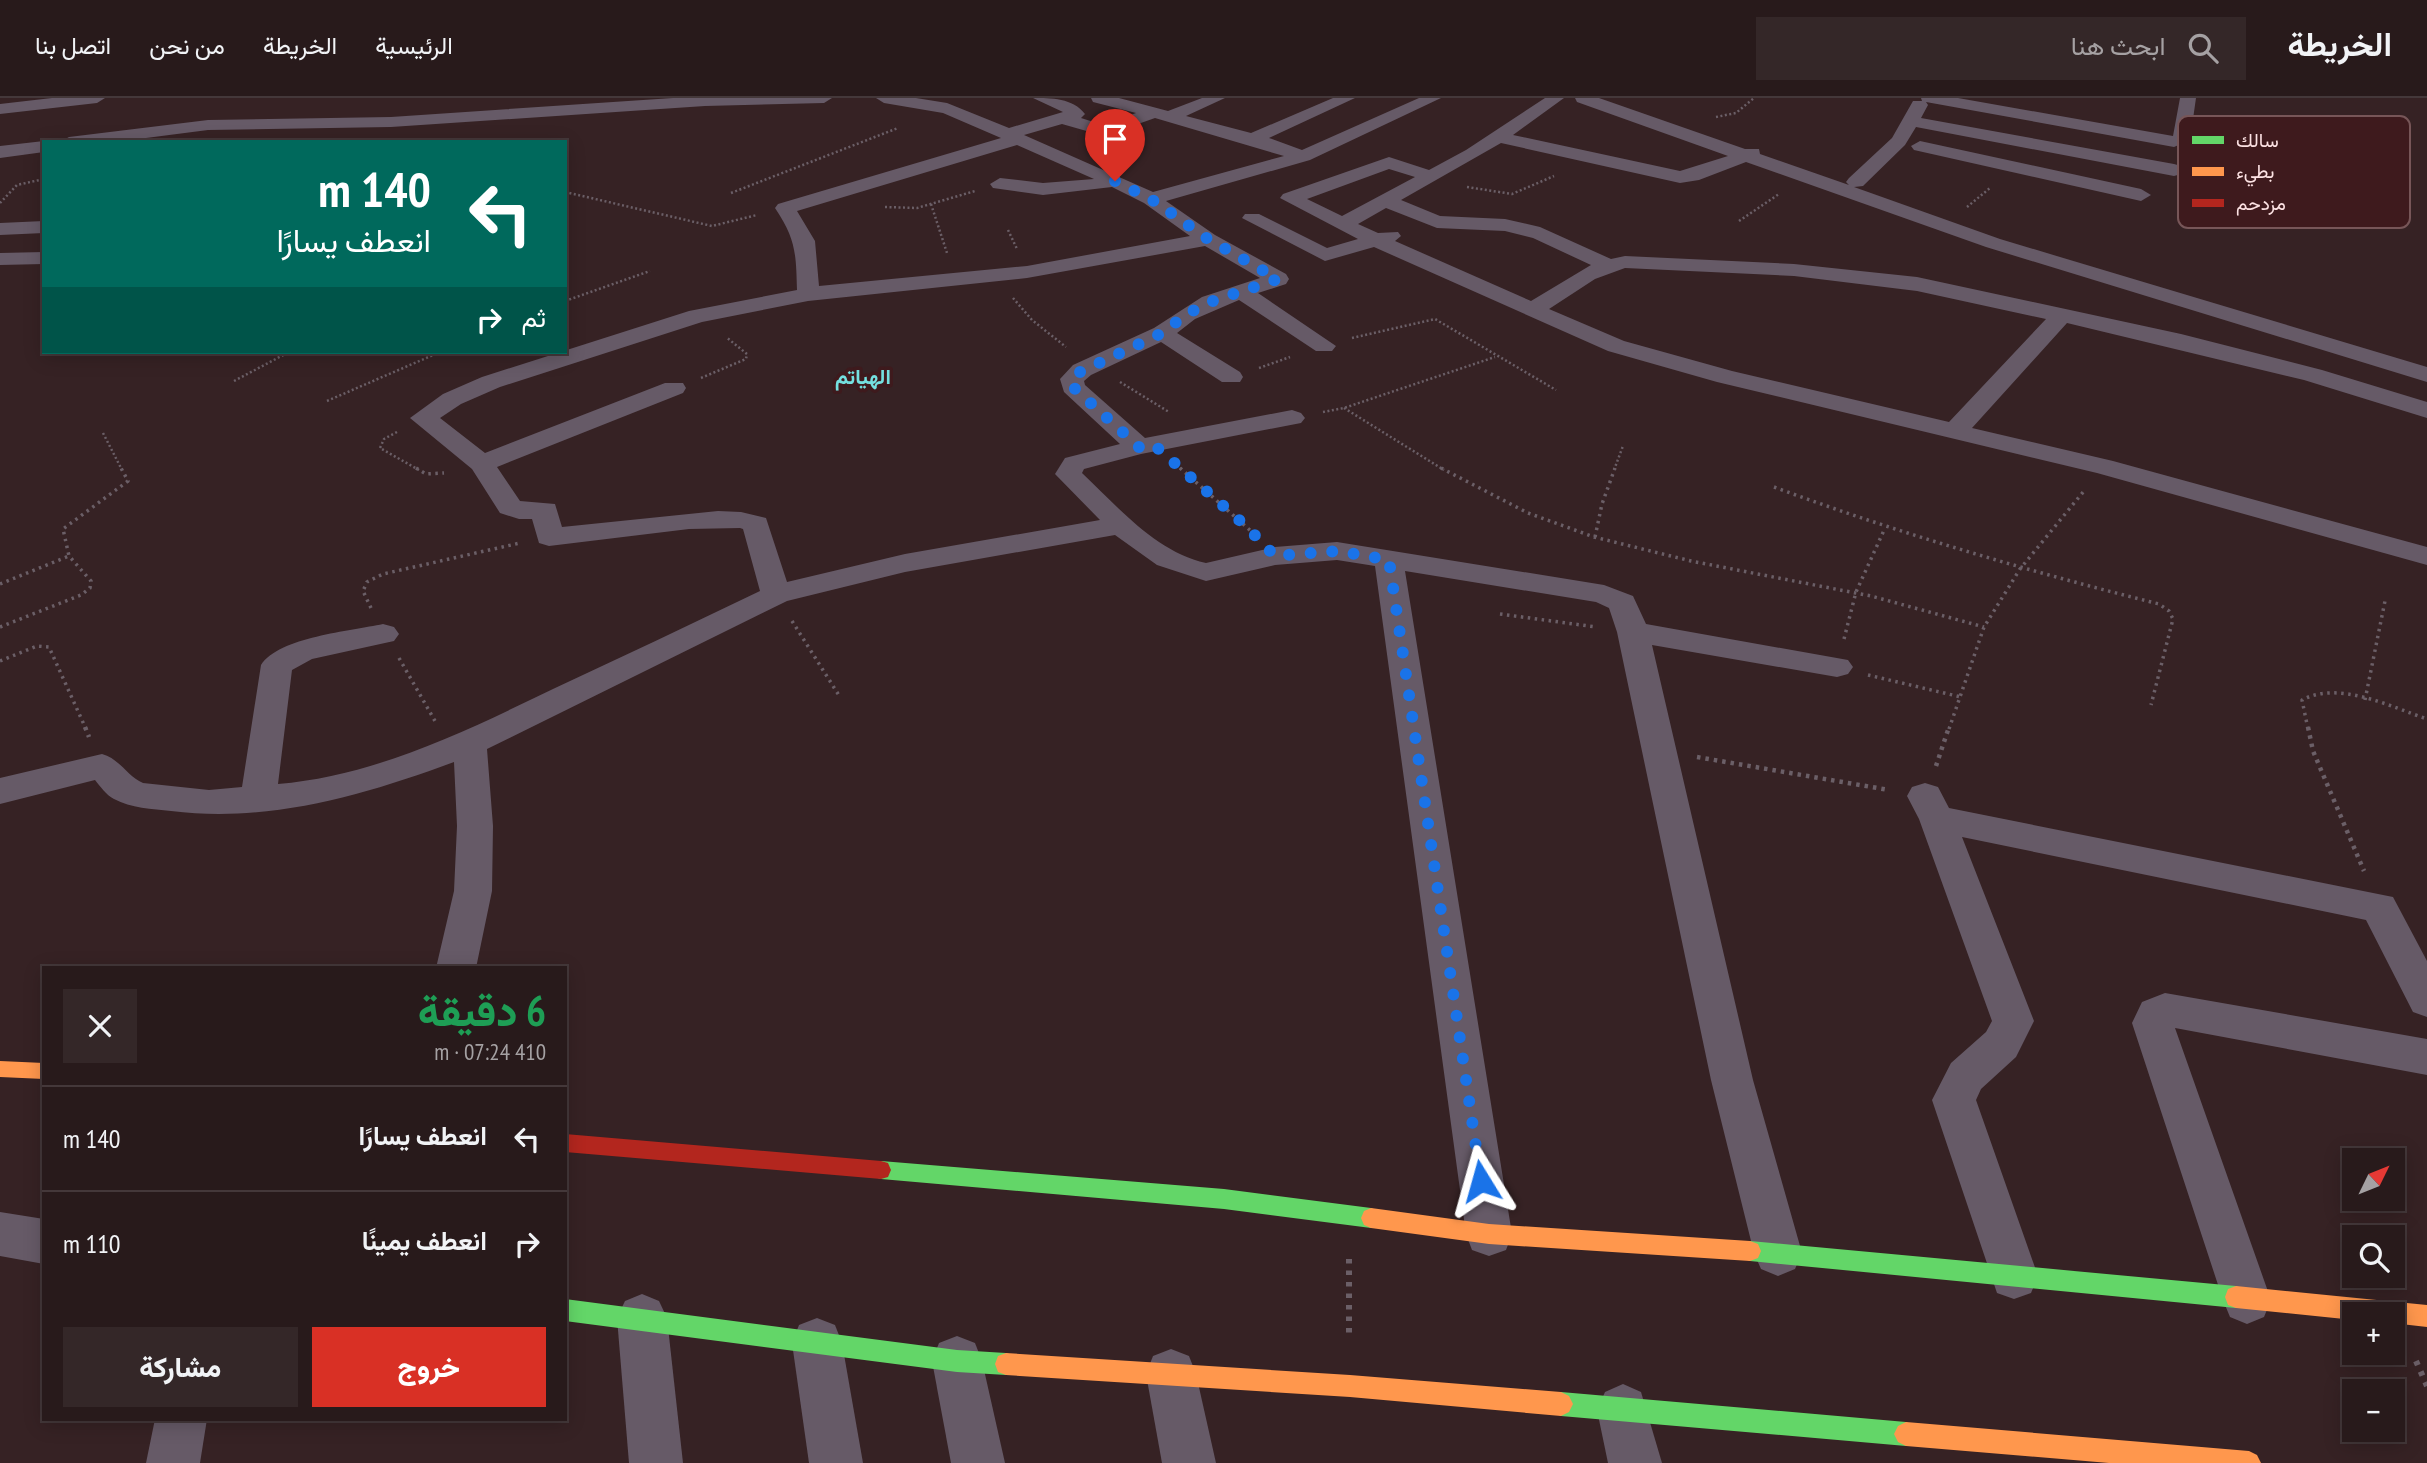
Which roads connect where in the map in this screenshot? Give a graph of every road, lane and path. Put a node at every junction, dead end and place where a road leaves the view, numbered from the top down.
1 (97, 98) edge
2 (824, 98) edge
3 (884, 98) edge
4 (1041, 98) edge
5 (1217, 98) edge
6 (1347, 98) edge
7 (1433, 98) edge
8 (1556, 98) edge
9 (1583, 98) edge
10 (1618, 98) edge
11 (1754, 98) edge
12 (1923, 98) edge
13 (1929, 98) edge
14 (2044, 98) edge
15 (2188, 98) edge
16 (1109, 99) edge
17 (707, 100) edge
18 (618, 102) edge
19 (1297, 102) dead end
20 (552, 104) edge
21 (0, 108) edge
22 (947, 108) junction
23 (1161, 115) junction
24 (2185, 116) edge
25 (1062, 118) junction
26 (2037, 118) junction
27 (1911, 121) junction
28 (1688, 122) junction
29 (266, 125) junction
30 (1226, 132) junction
31 (1013, 137) junction
32 (1499, 137) junction
33 (1253, 139) junction
34 (83, 140) edge
35 (241, 140) edge
36 (2178, 140) edge
37 (1899, 141) junction
38 (42, 146) edge
39 (0, 152) edge
40 (1753, 152) junction
41 (1303, 156) junction
42 (1590, 157) junction
43 (2014, 167) junction
44 (2174, 170) dead end
45 (1433, 177) junction
46 (1803, 177) junction
47 (42, 179) edge
48 (1115, 181) junction
49 (1856, 182) junction
50 (999, 184) joint
51 (567, 192) edge
52 (731, 192) dead end
53 (2141, 195) dead end
54 (1151, 199) junction
55 (1388, 202) junction
56 (0, 203) edge
57 (785, 208) junction
58 (1956, 215) junction
59 (1252, 218) dead end
60 (1739, 221) dead end
61 (1437, 222) junction
62 (1344, 223) junction
63 (42, 227) edge
64 (0, 229) edge
65 (1208, 239) junction
66 (1376, 240) junction
67 (42, 258) edge
68 (0, 259) edge
69 (1607, 265) junction
70 (650, 271) dead end
71 (994, 275) junction
72 (956, 278) junction
73 (1242, 292) junction
74 (808, 295) junction
75 (567, 300) edge
76 (1532, 311) junction
77 (697, 316) junction
78 (2061, 316) junction
79 (1162, 333) junction
80 (1324, 346) junction
81 (567, 350) edge
82 (285, 354) edge
83 (435, 354) edge
84 (550, 354) edge
85 (1496, 356) junction
86 (531, 359) edge
87 (2427, 362) edge
88 (1092, 366) junction
89 (2427, 375) edge
90 (1231, 377) joint
91 (234, 381) dead end
92 (674, 388) joint
93 (1556, 390) dead end
94 (327, 401) dead end
95 (2427, 410) edge
96 (423, 418) junction
97 (1292, 418) dead end
98 (1956, 430) junction
99 (103, 433) dead end
100 (1206, 434) junction
101 (1146, 446) junction
102 (1623, 446) dead end
103 (482, 464) junction
104 (2104, 467) junction
105 (433, 475) dead end
106 (1774, 486) dead end
107 (1122, 525) junction
108 (1885, 528) junction
109 (549, 537) junction
110 (1595, 537) junction
111 (69, 556) junction
112 (1275, 556) junction
113 (2427, 556) edge
114 (1389, 560) junction
115 (2020, 569) junction
116 (0, 584) edge
117 (1856, 592) junction
118 (776, 595) junction
119 (2385, 601) dead end
120 (1500, 614) dead end
121 (0, 627) edge
122 (1984, 627) junction
123 (1633, 632) junction
124 (383, 634) junction
125 (0, 661) edge
126 (1837, 667) junction
127 (839, 697) dead end
128 (1961, 697) junction
129 (2365, 700) junction
130 (2151, 705) dead end
131 (2427, 719) edge
132 (459, 748) junction
133 (1659, 750) junction
134 (102, 766) junction
135 (0, 791) edge
136 (258, 800) junction
137 (1931, 808) junction
138 (2379, 908) junction
139 (456, 966) edge
140 (2427, 1000) edge
141 (2427, 1057) edge
142 (0, 1069) edge
143 (42, 1071) edge
144 (567, 1143) edge
145 (1348, 1216) junction
146 (0, 1234) edge
147 (1489, 1234) junction
148 (42, 1242) edge
149 (1778, 1252) junction
150 (2014, 1276) junction
151 (2247, 1300) junction
152 (567, 1310) edge
153 (2427, 1316) edge
154 (642, 1318) junction
155 (817, 1343) junction
156 (957, 1361) junction
157 (1171, 1374) junction
158 (1350, 1386) junction
159 (1623, 1410) junction
160 (181, 1421) edge
161 (2190, 1460) edge
162 (173, 1463) edge
163 (656, 1463) edge
164 (836, 1463) edge
165 (978, 1463) edge
166 (1189, 1463) edge
167 (1635, 1463) edge
168 (2249, 1463) edge

1 - 21 street
2 - 17 street
3 - 22 street
4 - 25 street
5 - 23 street
6 - 33 street
7 - 41 street
8 - 32 street
9 - 40 street
10 - 28 street
11 - 28 path
12 - 27 street
13 - 26 street
14 - 26 street
15 - 24 street
16 - 23 street
17 - 18 street
18 - 20 street
19 - 30 street
20 - 29 street
22 - 31 street
22 - 52 path
23 - 25 street
23 - 30 street
25 - 31 street
26 - 36 street
27 - 37 street
27 - 44 street
28 - 40 street
29 - 34 street
29 - 35 street
30 - 33 street
31 - 48 street
31 - 57 street
32 - 42 street
32 - 45 street
33 - 41 street
37 - 43 street
37 - 49 street
38 - 39 street
40 - 42 street
40 - 46 street
40 - 49 street
41 - 54 street
42 - 45 path
43 - 53 street
43 - 58 path
45 - 55 street
45 - 62 street
46 - 60 path
46 - 89 street
47 - 56 path
48 - 50 street
48 - 54 street
49 - 58 street
50 - 72 path
51 - 57 path
54 - 65 street
55 - 61 street
55 - 62 street
57 - 74 street
58 - 87 street
59 - 66 street
61 - 66 street
61 - 69 street
62 - 66 street
63 - 64 street
65 - 71 street
65 - 73 street
66 - 76 street
67 - 68 street
69 - 76 street
69 - 78 street
70 - 75 path
71 - 72 street
71 - 88 path
72 - 74 street
73 - 79 street
73 - 80 street
74 - 77 street
76 - 98 street
77 - 81 street
77 - 92 path
78 - 95 street
78 - 98 street
79 - 88 street
79 - 90 street
80 - 85 path
80 - 90 path
82 - 91 path
83 - 94 path
84 - 86 street
85 - 93 path
85 - 110 path
86 - 96 street
88 - 100 path
88 - 101 street
92 - 103 street
96 - 103 street
96 - 105 path
97 - 100 street
98 - 104 street
99 - 111 path
100 - 101 street
101 - 107 street
101 - 112 path
102 - 110 path
103 - 109 street
104 - 113 street
104 - 115 path
106 - 108 path
107 - 112 street
107 - 118 street
108 - 115 path
108 - 117 path
109 - 118 street
109 - 124 path
110 - 117 path
111 - 116 path
111 - 121 path
112 - 114 street
114 - 123 street
114 - 147 street
115 - 122 path
115 - 130 path
117 - 122 path
117 - 126 path
118 - 127 path
118 - 132 street
119 - 129 path
120 - 123 path
122 - 128 path
123 - 126 street
123 - 133 street
124 - 132 path
124 - 136 street
125 - 134 path
126 - 128 path
128 - 137 path
129 - 131 path
129 - 138 path
132 - 136 street
132 - 139 street
133 - 137 path
133 - 149 street
134 - 135 street
134 - 136 street
137 - 138 street
137 - 150 street
138 - 140 street
141 - 151 street
142 - 143 street
144 - 145 street
145 - 147 street
145 - 158 path
146 - 148 street
147 - 149 street
149 - 150 street
150 - 151 street
151 - 153 street
152 - 154 street
154 - 155 street
154 - 163 street
155 - 156 street
155 - 164 street
156 - 157 street
156 - 165 street
157 - 158 street
157 - 166 street
158 - 159 street
159 - 161 street
159 - 167 street
160 - 162 street
161 - 168 street

